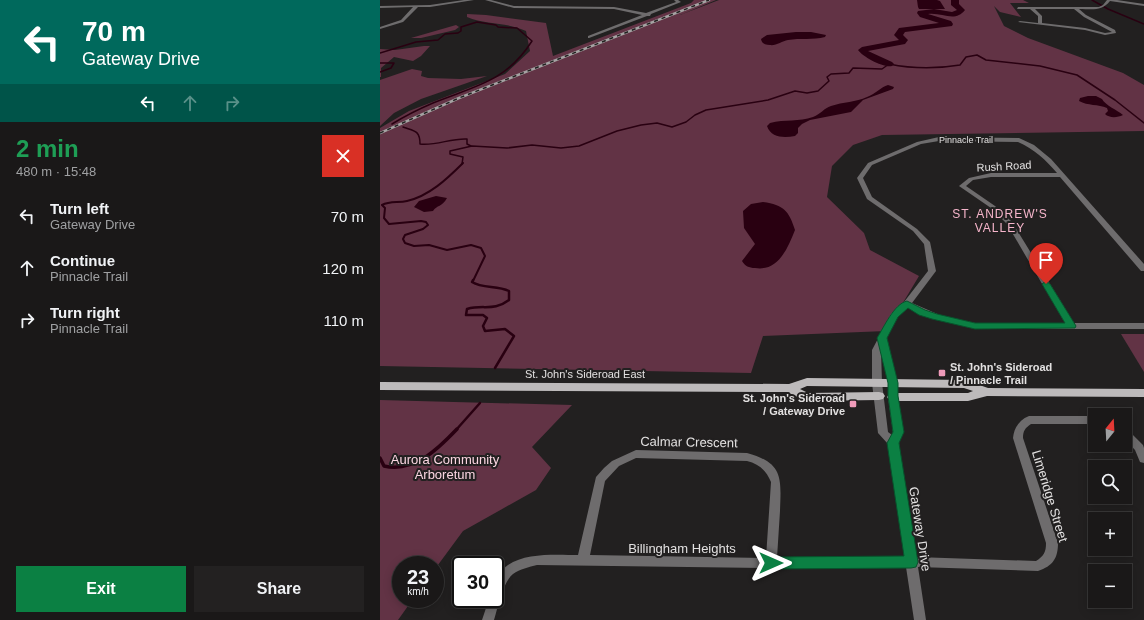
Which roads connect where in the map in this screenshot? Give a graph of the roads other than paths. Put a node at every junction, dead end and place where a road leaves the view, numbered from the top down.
1 (472, 0) edge
2 (487, 0) edge
3 (676, 0) edge
4 (1110, 0) edge
5 (1144, 5) edge
6 (418, 6) junction
7 (380, 7) edge
8 (1018, 8) dead end
9 (1031, 8) junction
10 (1075, 8) junction
11 (649, 14) junction
12 (1020, 22) dead end
13 (1040, 24) junction
14 (380, 28) edge
15 (589, 37) dead end
16 (1062, 175) junction
17 (1144, 268) edge
18 (907, 304) junction
19 (1071, 326) junction
20 (1144, 326) edge
21 (882, 338) junction
22 (877, 383) junction
23 (893, 383) junction
24 (380, 386) edge
25 (789, 388) junction
26 (987, 392) junction
27 (1144, 393) edge
28 (879, 396) junction
29 (893, 396) junction
30 (1088, 420) edge
31 (1132, 440) edge
32 (893, 443) junction
33 (1144, 459) edge
34 (583, 562) junction
35 (911, 562) junction
36 (771, 563) junction
37 (488, 620) edge
38 (920, 620) edge

1 - 6 street
2 - 11 street
3 - 11 street
4 - 5 street
4 - 10 street
6 - 7 street
6 - 14 street
8 - 9 street
9 - 10 street
9 - 13 street
10 - 13 street
11 - 15 street
12 - 13 street
16 - 17 street, Pinnacle Trail
16 - 18 street, Pinnacle Trail
16 - 19 street, Rush Road
18 - 19 street
18 - 21 street, Pinnacle Trail
19 - 20 street
21 - 22 street, Pinnacle Trail
21 - 23 street
22 - 23 main road, St. John's Sideroad East
22 - 25 main road, St. John's Sideroad East
22 - 28 street, Gateway Drive
23 - 26 main road, St. John's Sideroad East
23 - 29 street
24 - 25 main road, St. John's Sideroad East
25 - 28 main road, St. John's Sideroad East
26 - 27 main road, St. John's Sideroad East
26 - 29 main road, St. John's Sideroad East
28 - 32 street, Gateway Drive
29 - 32 street, Gateway Drive
30 - 35 street, Limeridge Street
31 - 33 street
32 - 35 street, Gateway Drive
34 - 36 street, Billingham Heights
34 - 36 street, Calmar Crescent
34 - 37 street, Billingham Heights
35 - 36 street, Billingham Heights
35 - 38 street, Gateway Drive

